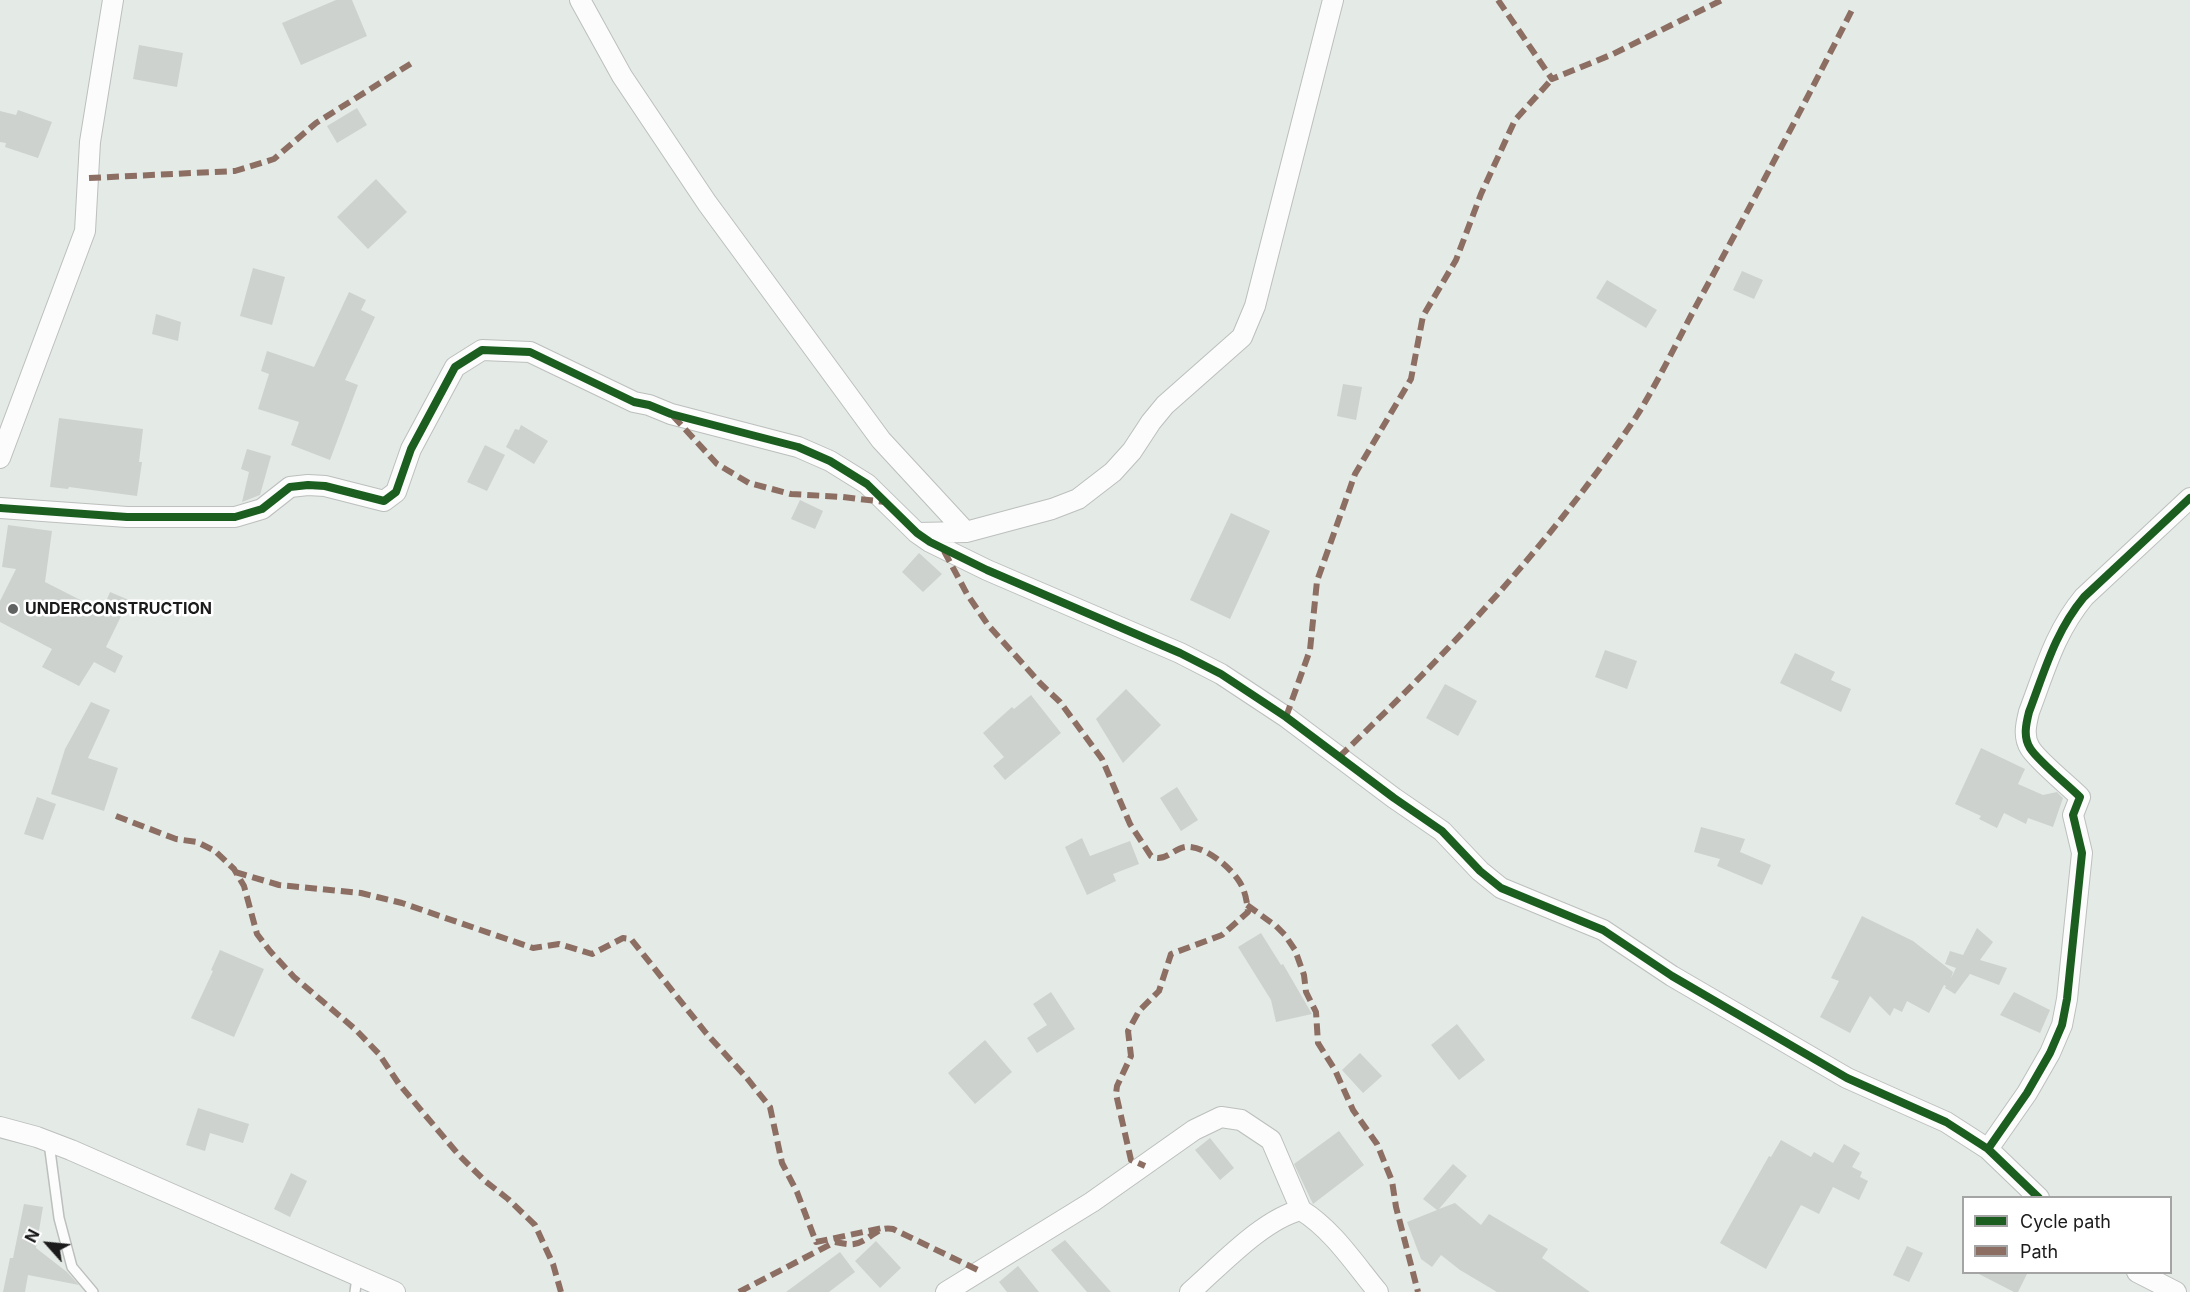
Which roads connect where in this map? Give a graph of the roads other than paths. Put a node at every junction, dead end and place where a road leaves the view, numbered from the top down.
1 (113, 0) edge
2 (580, 0) edge
3 (1333, 0) edge
4 (0, 458) edge
5 (2190, 498) edge
6 (0, 508) edge
7 (966, 532) junction
8 (917, 533) junction
9 (0, 1127) edge
10 (48, 1141) junction
11 (1988, 1149) junction
12 (2038, 1196) edge
13 (1301, 1210) junction
14 (2142, 1274) edge
15 (356, 1284) edge
16 (2172, 1291) edge
17 (93, 1292) edge
18 (395, 1292) edge
19 (946, 1292) edge
20 (1190, 1292) edge
21 (1378, 1292) edge

1 - 4 street
2 - 7 street
3 - 7 street
5 - 11 street
6 - 8 street
7 - 8 street
8 - 11 street
9 - 10 street
10 - 15 street
10 - 17 lane
11 - 12 street
13 - 19 street
13 - 20 street
13 - 21 street
14 - 16 street
15 - 18 street

